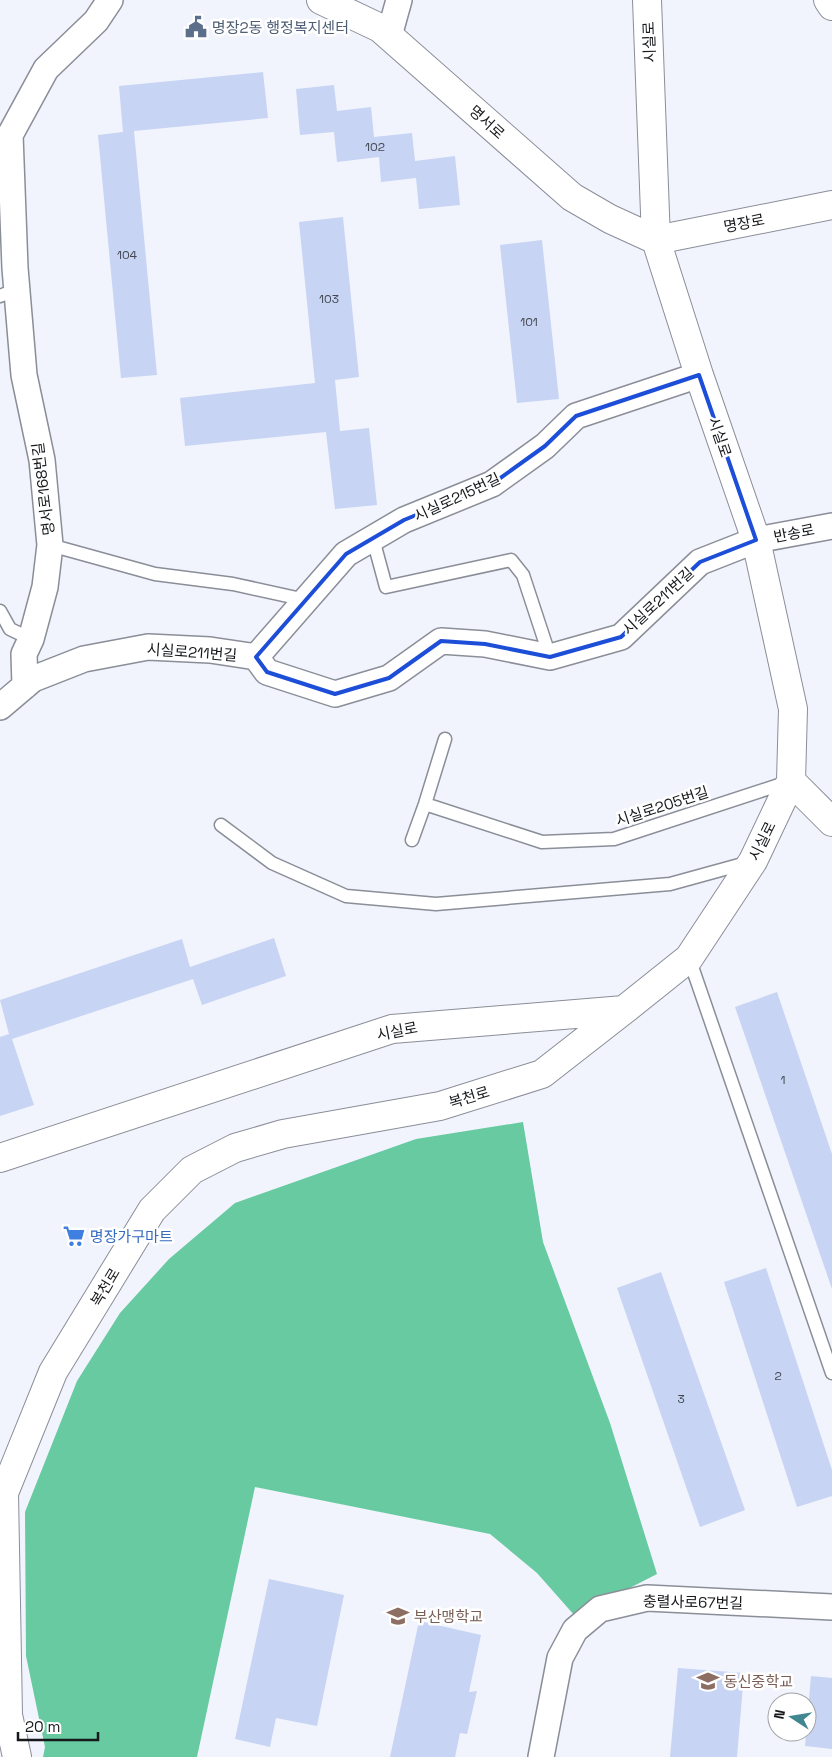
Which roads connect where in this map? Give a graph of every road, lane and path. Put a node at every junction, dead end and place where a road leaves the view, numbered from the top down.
1 (110, 0) edge
2 (321, 0) edge
3 (398, 0) edge
4 (647, 0) edge
5 (828, 0) edge
6 (832, 6) edge
7 (389, 36) junction
8 (5, 129) edge
9 (832, 205) edge
10 (656, 240) junction
11 (8, 293) edge
12 (699, 375) junction
13 (832, 526) edge
14 (373, 539) junction
15 (756, 540) junction
16 (50, 545) junction
17 (306, 600) junction
18 (0, 611) edge
19 (31, 638) junction
20 (256, 657) junction
21 (550, 657) junction
22 (25, 686) junction
23 (0, 706) edge
24 (445, 739) dead end
25 (790, 781) junction
26 (425, 804) junction
27 (832, 822) edge
28 (221, 825) dead end
29 (412, 840) dead end
30 (753, 861) junction
31 (689, 958) junction
32 (624, 1010) junction
33 (0, 1158) edge
34 (832, 1373) edge
35 (832, 1607) edge
36 (4, 1706) edge
37 (10, 1751) edge
38 (541, 1757) edge

1 - 8 street, 명서로168번길
2 - 7 main road, 명서로
3 - 7 street
4 - 10 main road, 시실로
5 - 6 main road
7 - 10 main road, 명서로
8 - 11 street, 명서로168번길
9 - 10 main road, 명장로
10 - 12 main road, 시실로
11 - 16 street, 명서로168번길
12 - 14 street, 시실로215번길
12 - 15 main road, 시실로
13 - 15 street, 반송로
14 - 17 street, 시실로215번길
14 - 21 lane
15 - 21 street, 시실로211번길
15 - 25 main road, 시실로
16 - 17 lane
16 - 19 street, 명서로168번길
17 - 20 street, 시실로215번길
18 - 19 lane
19 - 22 street, 명서로168번길
20 - 21 street, 시실로211번길
20 - 22 street, 시실로211번길
22 - 23 street, 시실로211번길
24 - 26 lane
25 - 26 lane, 시실로205번길
25 - 27 main road
25 - 30 main road, 시실로
26 - 29 lane
28 - 30 lane
30 - 31 main road, 시실로
31 - 32 main road, 시실로
31 - 34 lane
32 - 33 main road, 시실로
32 - 36 main road, 복천로
35 - 38 street, 충렬사로67번길
36 - 37 main road, 복천로

